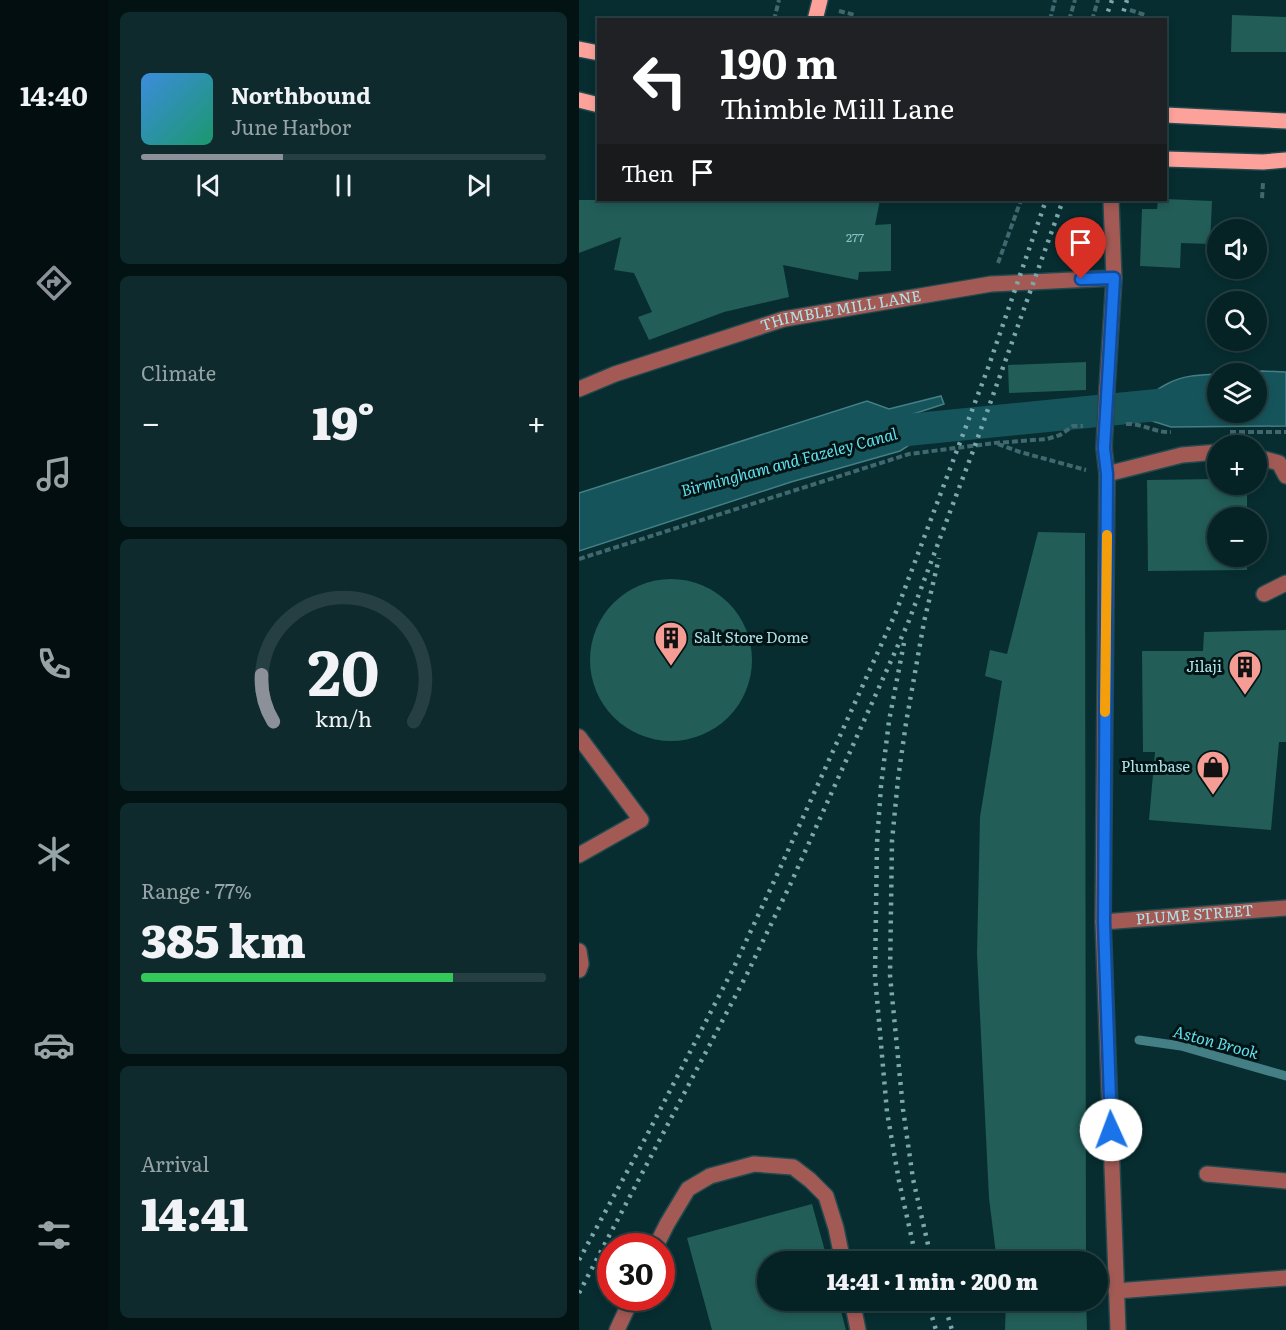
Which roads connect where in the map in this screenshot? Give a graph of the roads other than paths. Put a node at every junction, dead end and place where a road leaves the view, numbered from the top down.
1 (820, 0) edge
2 (816, 18) edge
3 (579, 49) edge
4 (597, 53) edge
5 (579, 100) edge
6 (597, 104) edge
7 (1167, 115) edge
8 (1286, 121) edge
9 (1167, 159) edge
10 (1286, 160) edge
11 (1111, 201) edge
12 (1114, 278) junction
13 (579, 389) edge
14 (1207, 454) edge
15 (1267, 460) edge
16 (1107, 474) junction
17 (1286, 476) edge
18 (1286, 584) edge
19 (1264, 594) dead end
20 (579, 738) edge
21 (579, 855) edge
22 (1286, 908) edge
23 (1104, 922) junction
24 (579, 951) edge
25 (579, 970) edge
26 (1207, 1174) dead end
27 (1286, 1181) edge
28 (662, 1233) edge
29 (841, 1251) edge
30 (1286, 1278) edge
31 (1116, 1291) junction
32 (626, 1311) edge
33 (854, 1311) edge
34 (617, 1330) edge
35 (858, 1330) edge
36 (1117, 1330) edge

1 - 2 main road
3 - 4 main road
5 - 6 main road
7 - 8 main road
9 - 10 main road
11 - 12 street
12 - 13 street, THIMBLE MILL LANE
12 - 16 street, bridge
14 - 16 street
15 - 17 street
16 - 23 street
18 - 19 street
20 - 21 street
22 - 23 street, PLUME STREET
23 - 31 street
24 - 25 street
26 - 27 street
28 - 29 street
30 - 31 street
31 - 36 street
32 - 34 street
33 - 35 street

